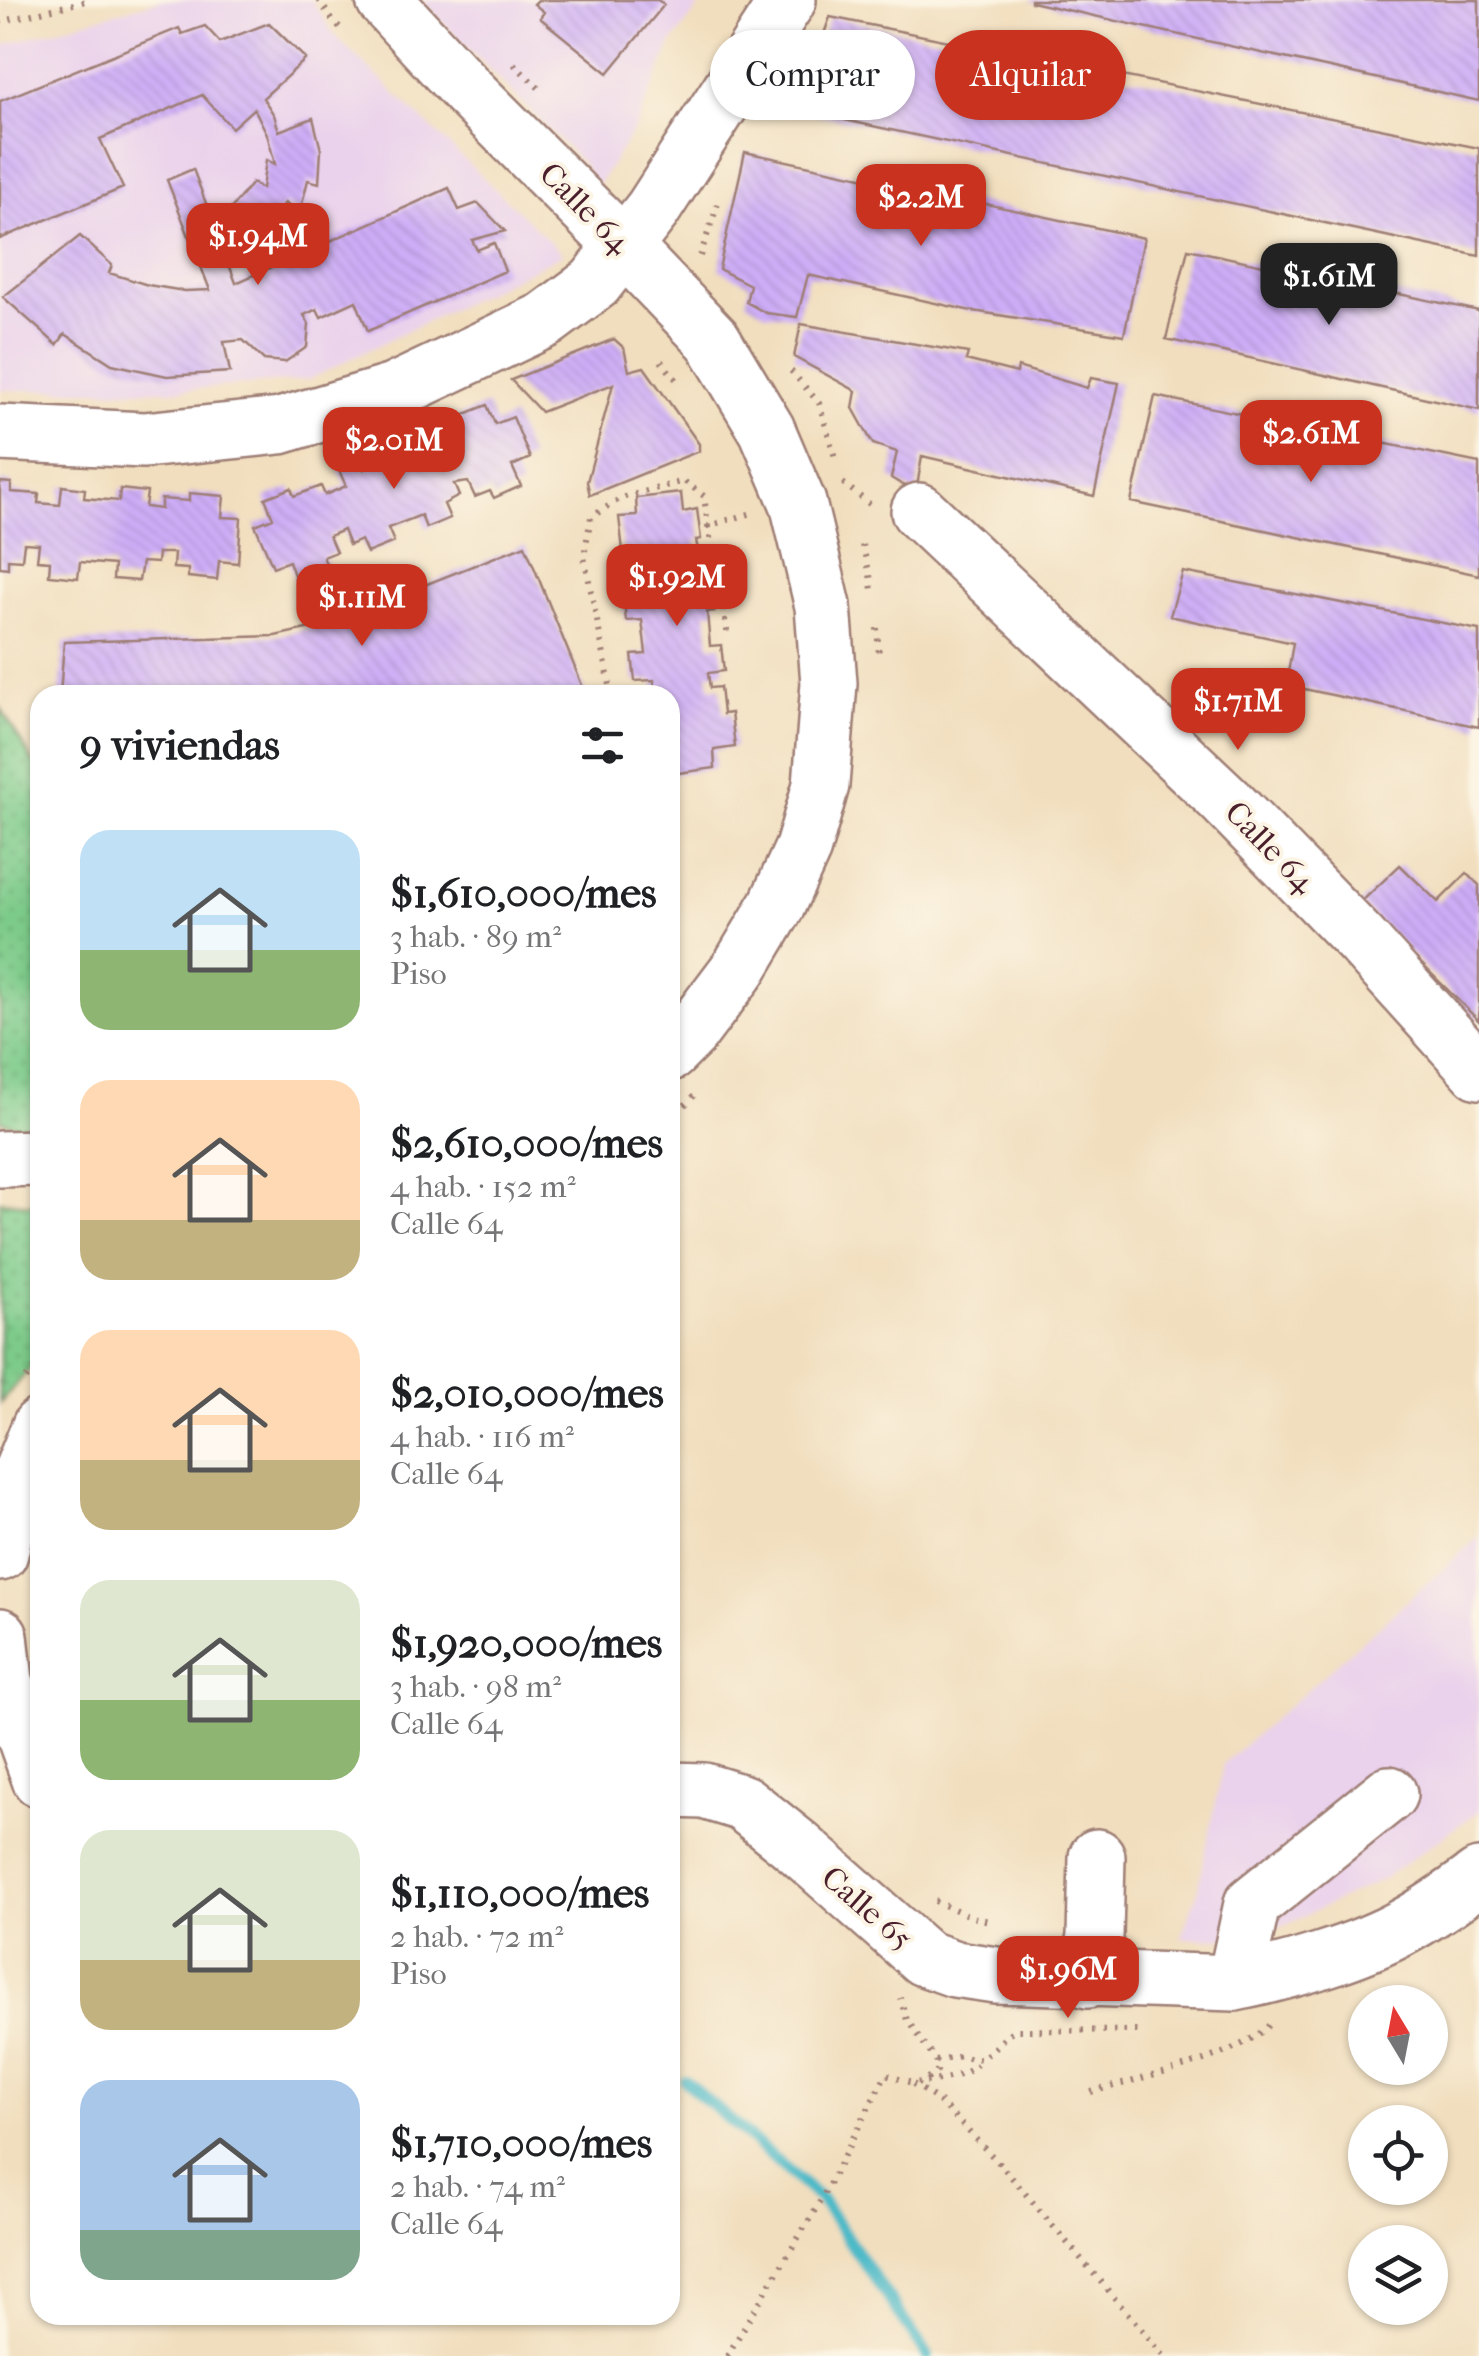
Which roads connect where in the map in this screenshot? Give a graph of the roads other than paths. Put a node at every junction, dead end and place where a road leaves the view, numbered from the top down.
1 (788, 0) edge
2 (366, 18) edge
3 (624, 247) junction
4 (0, 433) edge
5 (919, 511) dead end
6 (680, 1042) edge
7 (1479, 1071) edge
8 (30, 1158) edge
9 (0, 1159) edge
10 (30, 1451) edge
11 (0, 1553) edge
12 (0, 1636) edge
13 (30, 1751) edge
14 (680, 1791) edge
15 (1390, 1794) dead end
16 (1097, 1857) dead end
17 (1479, 1877) edge
18 (1088, 1980) junction
19 (1245, 2002) junction

1 - 3 street
2 - 3 street, Calle 64
3 - 4 street
3 - 6 street, Calle 64
5 - 7 street, Calle 64
8 - 9 street
10 - 11 street
12 - 13 street
14 - 18 street, Calle 65
15 - 19 street
16 - 18 street
17 - 19 street, Calle 65
18 - 19 street, Calle 65

